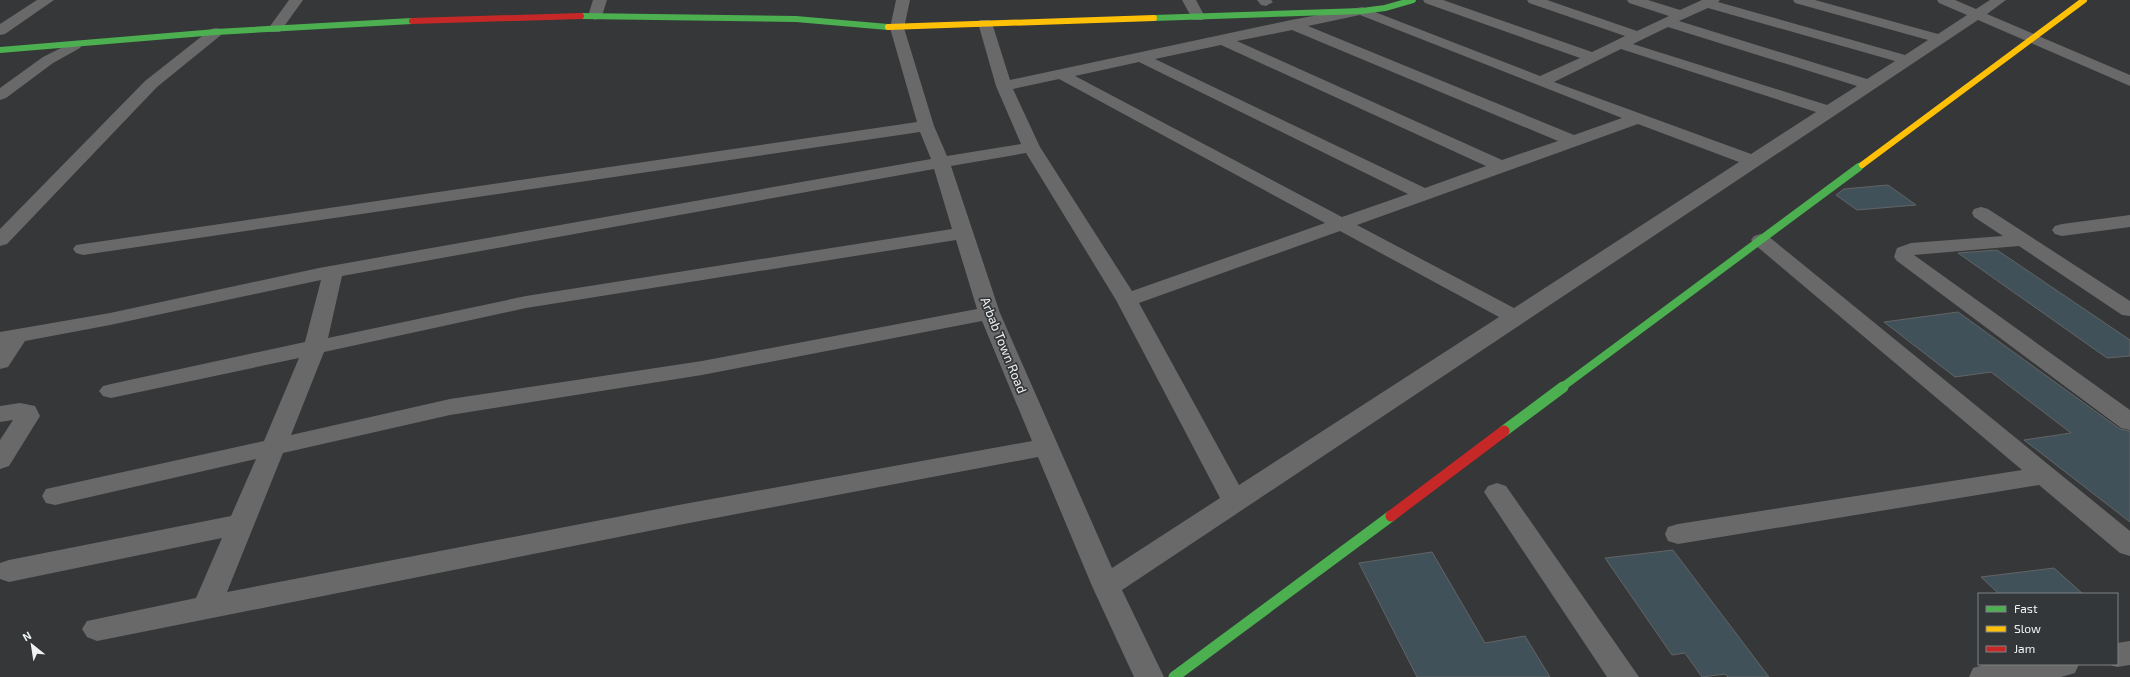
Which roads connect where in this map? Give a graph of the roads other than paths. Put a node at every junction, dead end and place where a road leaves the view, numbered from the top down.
1 (47, 0) edge
2 (296, 0) edge
3 (600, 0) edge
4 (903, 0) edge
5 (1189, 0) edge
6 (1413, 0) edge
7 (1430, 0) edge
8 (1534, 0) edge
9 (1634, 0) edge
10 (1800, 0) edge
11 (1944, 0) edge
12 (1999, 0) edge
13 (2084, 0) edge
14 (1710, 1) edge
15 (1359, 12) junction
16 (1978, 14) junction
17 (1680, 15) junction
18 (595, 16) junction
19 (1198, 17) junction
20 (1666, 22) junction
21 (985, 23) junction
22 (1291, 24) junction
23 (897, 28) junction
24 (275, 29) junction
25 (0, 31) edge
26 (216, 32) junction
27 (1638, 36) junction
28 (2032, 38) junction
29 (1220, 39) junction
30 (1940, 39) junction
31 (1620, 44) junction
32 (75, 45) junction
33 (0, 50) edge
34 (1140, 57) junction
35 (1593, 57) junction
36 (1908, 60) junction
37 (1061, 74) junction
38 (2130, 81) edge
39 (1541, 82) junction
40 (1870, 85) junction
41 (1004, 86) junction
42 (0, 95) edge
43 (1829, 111) junction
44 (1638, 118) junction
45 (926, 126) junction
46 (1574, 141) junction
47 (1031, 147) junction
48 (1753, 161) junction
49 (941, 163) junction
50 (1502, 166) junction
51 (1423, 194) junction
52 (1981, 213) dead end
53 (2130, 221) edge
54 (1343, 223) junction
55 (2062, 230) dead end
56 (964, 233) junction
57 (0, 240) edge
58 (1762, 240) junction
59 (2022, 240) junction
60 (83, 249) dead end
61 (333, 272) junction
62 (1127, 300) junction
63 (2130, 310) edge
64 (989, 313) junction
65 (1515, 317) junction
66 (9, 337) edge
67 (315, 347) junction
68 (0, 362) edge
69 (111, 391) dead end
70 (0, 414) edge
71 (2130, 422) edge
72 (274, 446) junction
73 (1046, 447) junction
74 (0, 460) edge
75 (2045, 475) junction
76 (1498, 492) dead end
77 (55, 496) dead end
78 (1235, 501) junction
79 (241, 524) junction
80 (1678, 534) dead end
81 (2130, 546) edge
82 (9, 571) dead end
83 (1106, 586) junction
84 (207, 606) junction
85 (97, 629) dead end
86 (2130, 653) edge
87 (2118, 656) edge
88 (2058, 665) edge
89 (1149, 677) edge
90 (1174, 677) edge
91 (1624, 677) edge
92 (1984, 677) edge

1 - 25 street
2 - 24 street
3 - 18 street
4 - 23 street, Arbab Town Road
5 - 19 street
6 - 15 street
7 - 35 street
8 - 27 street
9 - 17 street
10 - 30 street
11 - 16 street
12 - 16 street
13 - 28 street
14 - 17 street
14 - 36 street
15 - 19 street
15 - 22 street
15 - 39 street
16 - 28 street
16 - 30 street
17 - 20 street
18 - 23 street
18 - 24 street
19 - 21 street
20 - 27 street
20 - 40 street
21 - 23 street
21 - 41 street
22 - 29 street
22 - 46 street
23 - 45 street, Arbab Town Road
24 - 26 street
26 - 32 street
26 - 57 street
27 - 31 street
28 - 38 street
28 - 58 street
29 - 34 street
29 - 50 street
30 - 36 street
31 - 35 street
31 - 43 street
32 - 33 street
32 - 42 street
34 - 37 street
34 - 51 street
35 - 39 street
36 - 40 street
37 - 41 street
37 - 54 street
39 - 44 street
40 - 43 street
41 - 47 street
43 - 48 street
44 - 46 street
44 - 48 street
45 - 49 street, Arbab Town Road
45 - 60 street
46 - 50 street
47 - 49 street
47 - 62 street
48 - 65 street
49 - 56 street, Arbab Town Road
49 - 61 street
50 - 51 street
51 - 54 street
52 - 59 street
53 - 55 street
54 - 62 street
54 - 65 street
56 - 64 street, Arbab Town Road
56 - 67 street
58 - 75 street
58 - 90 street
59 - 63 street
59 - 71 street
61 - 66 street
61 - 67 street
62 - 78 street
64 - 72 street
64 - 73 street, Arbab Town Road
65 - 78 street
66 - 68 street
67 - 69 street
67 - 72 street
70 - 74 street
72 - 77 street
72 - 79 street
73 - 83 street, Arbab Town Road
73 - 84 street
75 - 80 street
75 - 81 street
76 - 91 street
78 - 83 street
79 - 82 street
79 - 84 street
83 - 89 street, Arbab Town Road
84 - 85 street
86 - 87 street
88 - 92 street

